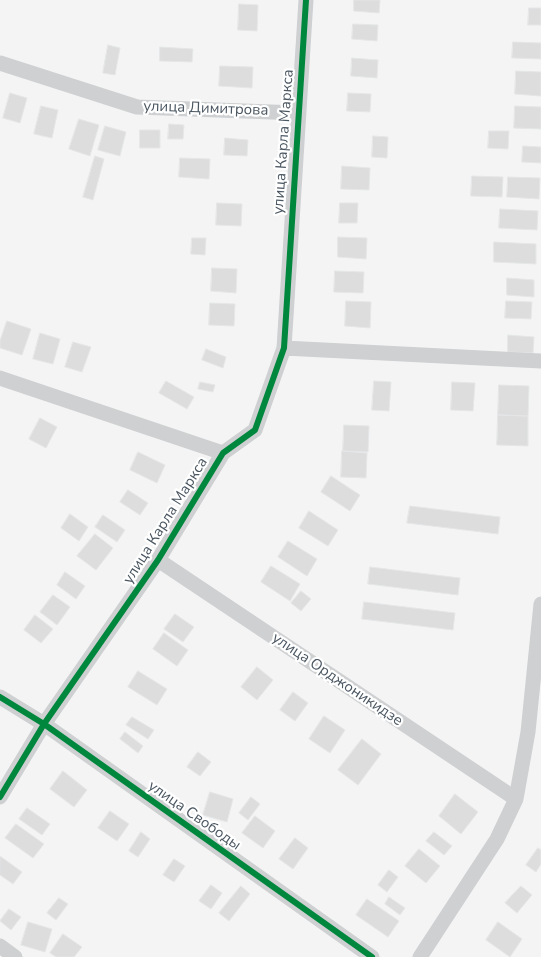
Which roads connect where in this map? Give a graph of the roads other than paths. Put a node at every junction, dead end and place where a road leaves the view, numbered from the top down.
1 (306, 0) edge
2 (0, 63) edge
3 (298, 113) junction
4 (284, 348) junction
5 (541, 361) edge
6 (0, 378) edge
7 (223, 453) junction
8 (158, 560) junction
9 (541, 604) edge
10 (0, 697) edge
11 (44, 724) junction
12 (0, 797) edge
13 (516, 800) junction
14 (0, 946) edge
15 (15, 957) edge
16 (372, 957) edge
17 (420, 957) edge

1 - 3 street, улица Карла Маркса
2 - 3 street, улица Димитрова
3 - 4 street, улица Карла Маркса
4 - 5 street
4 - 7 street, улица Карла Маркса
6 - 7 street
7 - 8 street, улица Карла Маркса
8 - 11 street, улица Карла Маркса
8 - 13 street, улица Орджоникидзе
9 - 13 street
10 - 11 street, улица Свободы
11 - 12 street, улица Карла Маркса
11 - 16 street, улица Свободы
13 - 17 street
14 - 15 street

